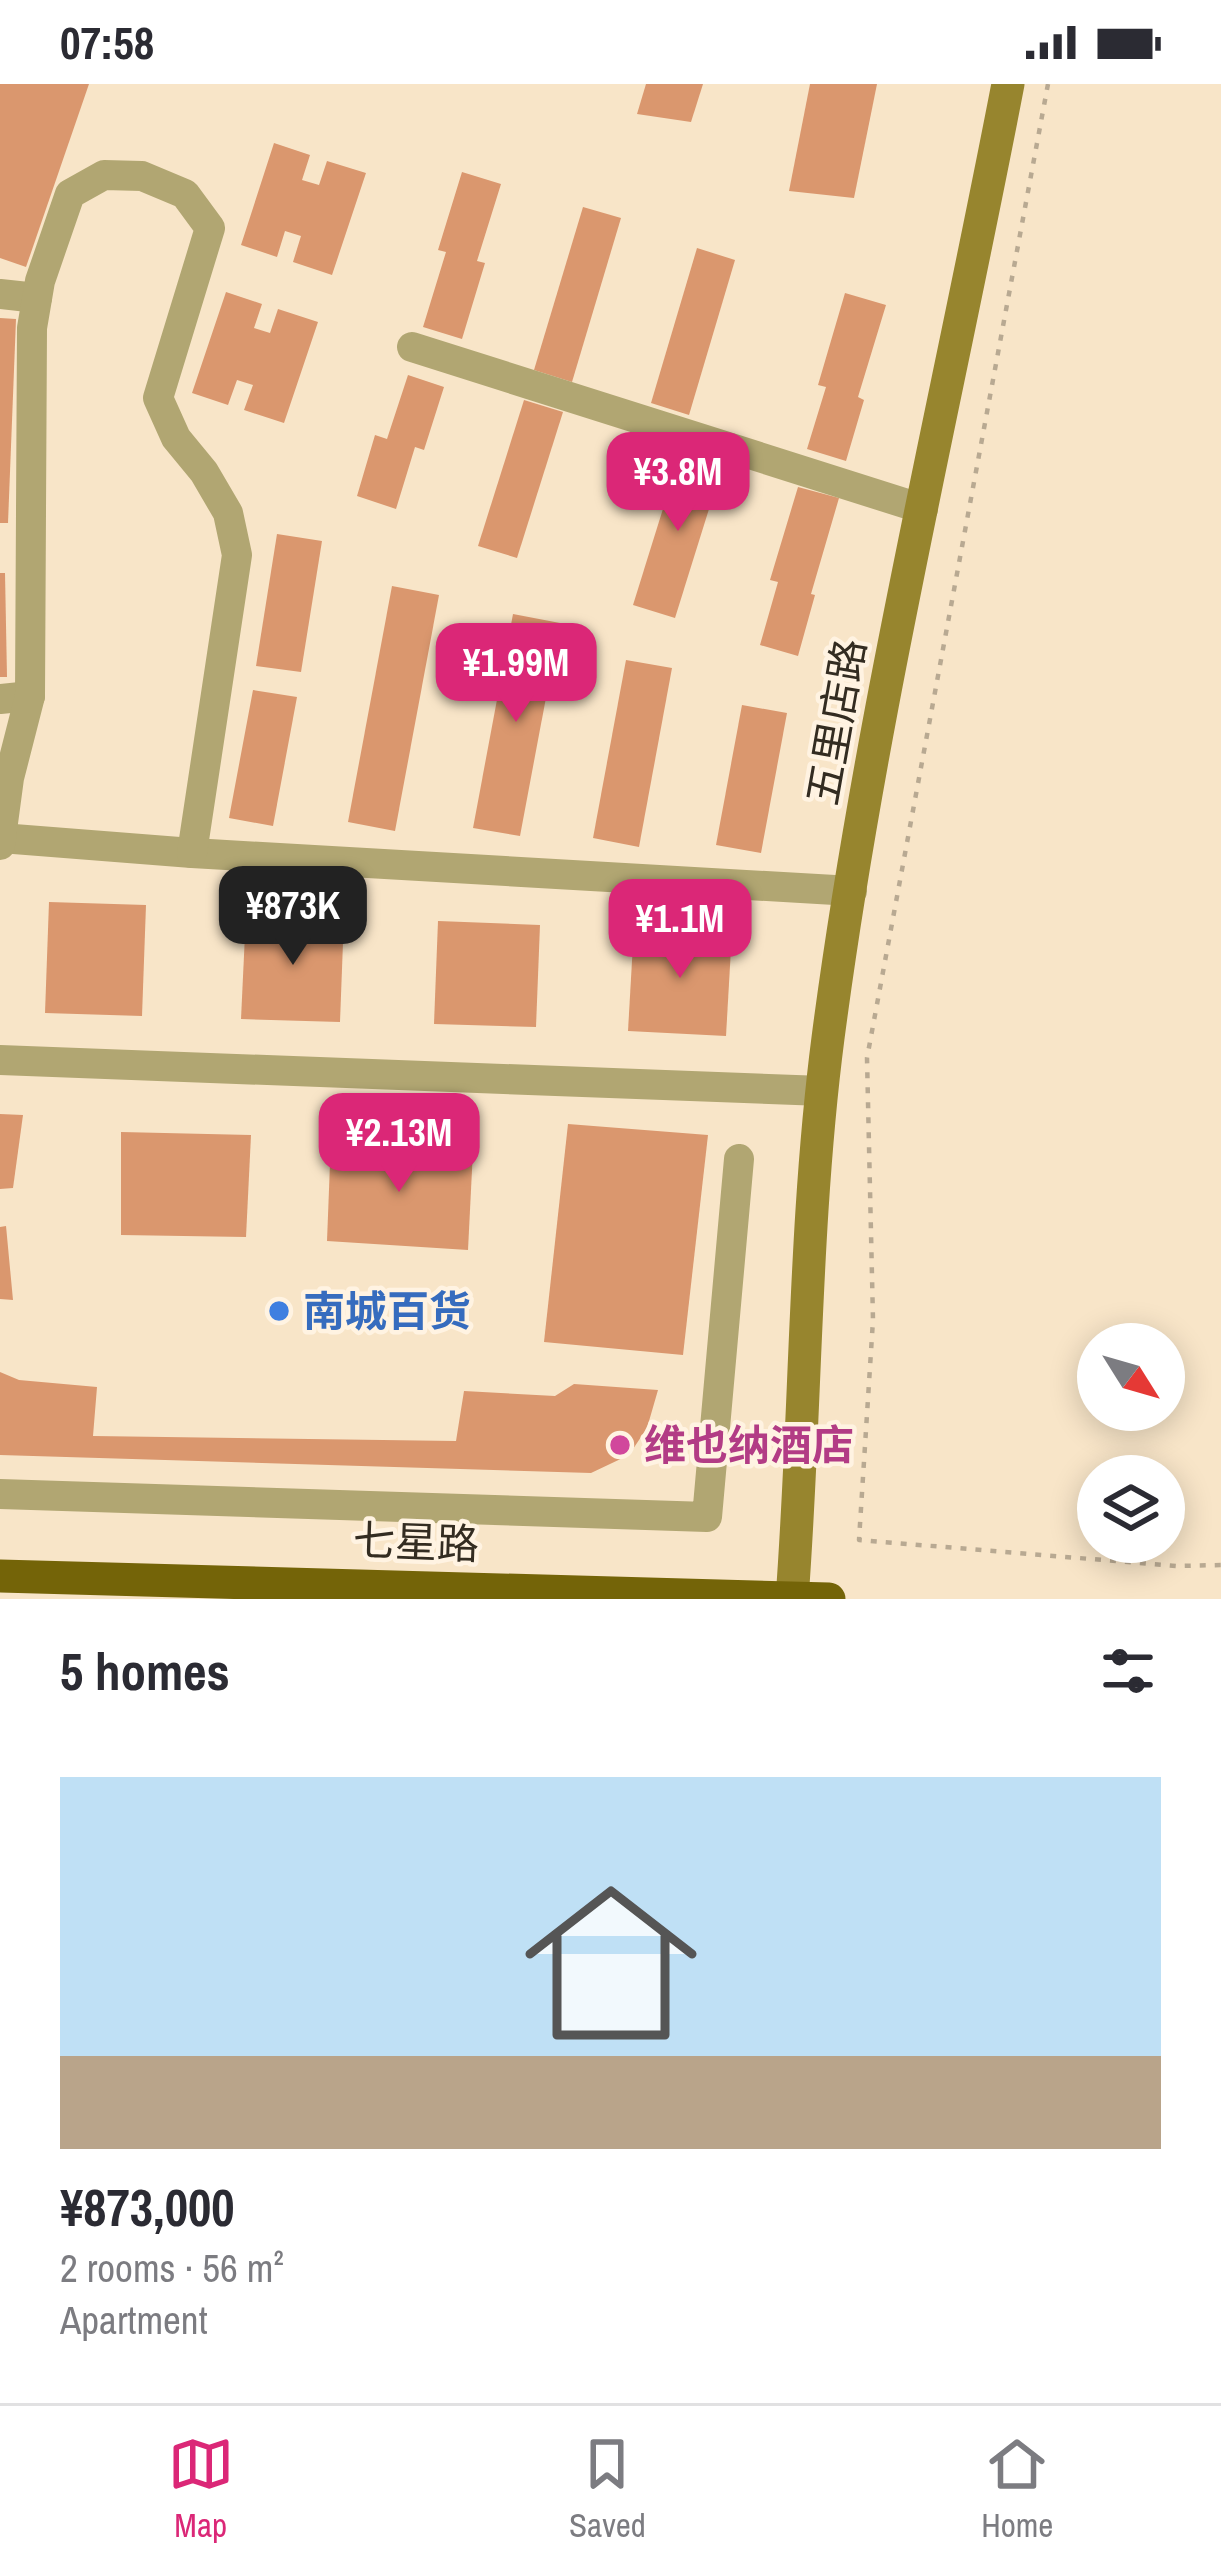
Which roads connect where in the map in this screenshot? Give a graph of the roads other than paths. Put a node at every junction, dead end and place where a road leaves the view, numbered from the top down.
1 (1008, 84) edge
2 (0, 294) edge
3 (37, 298) junction
4 (412, 347) dead end
5 (923, 509) junction
6 (14, 546) edge
7 (15, 698) edge
8 (1, 841) edge
9 (192, 853) junction
10 (852, 891) junction
11 (0, 1060) edge
12 (823, 1091) junction
13 (739, 1159) dead end
14 (0, 1494) edge
15 (0, 1576) edge
16 (792, 1598) edge
17 (829, 1599) edge

1 - 5 main road, 五里店路
2 - 3 street
3 - 6 street
3 - 9 street
4 - 5 street
5 - 10 main road, 五里店路
6 - 7 street
7 - 8 street
8 - 9 street
9 - 10 street
10 - 12 main road, 五里店路
11 - 12 street
12 - 16 main road, 五里店路
13 - 14 street
15 - 16 highway, 七星路
16 - 17 highway, 七星路

